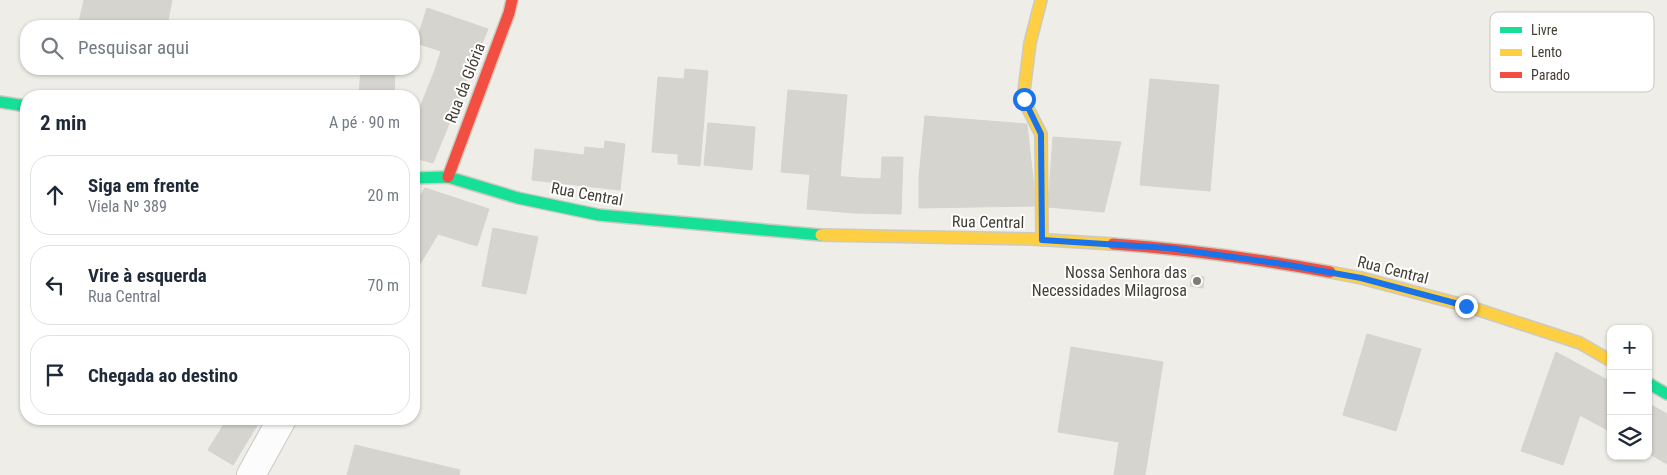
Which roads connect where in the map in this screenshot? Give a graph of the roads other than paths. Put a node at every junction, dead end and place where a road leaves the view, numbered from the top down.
1 (512, 0) edge
2 (1041, 0) edge
3 (0, 102) edge
4 (20, 105) edge
5 (448, 176) junction
6 (420, 178) edge
7 (1042, 240) junction
8 (1607, 359) edge
9 (1652, 385) edge
10 (1667, 394) edge
11 (279, 425) edge
12 (250, 475) edge

1 - 5 street, Rua da Glória
2 - 7 street
3 - 4 street
5 - 6 street, Rua Central
5 - 7 street, Rua Central
7 - 8 street, Rua Central
9 - 10 street
11 - 12 street

